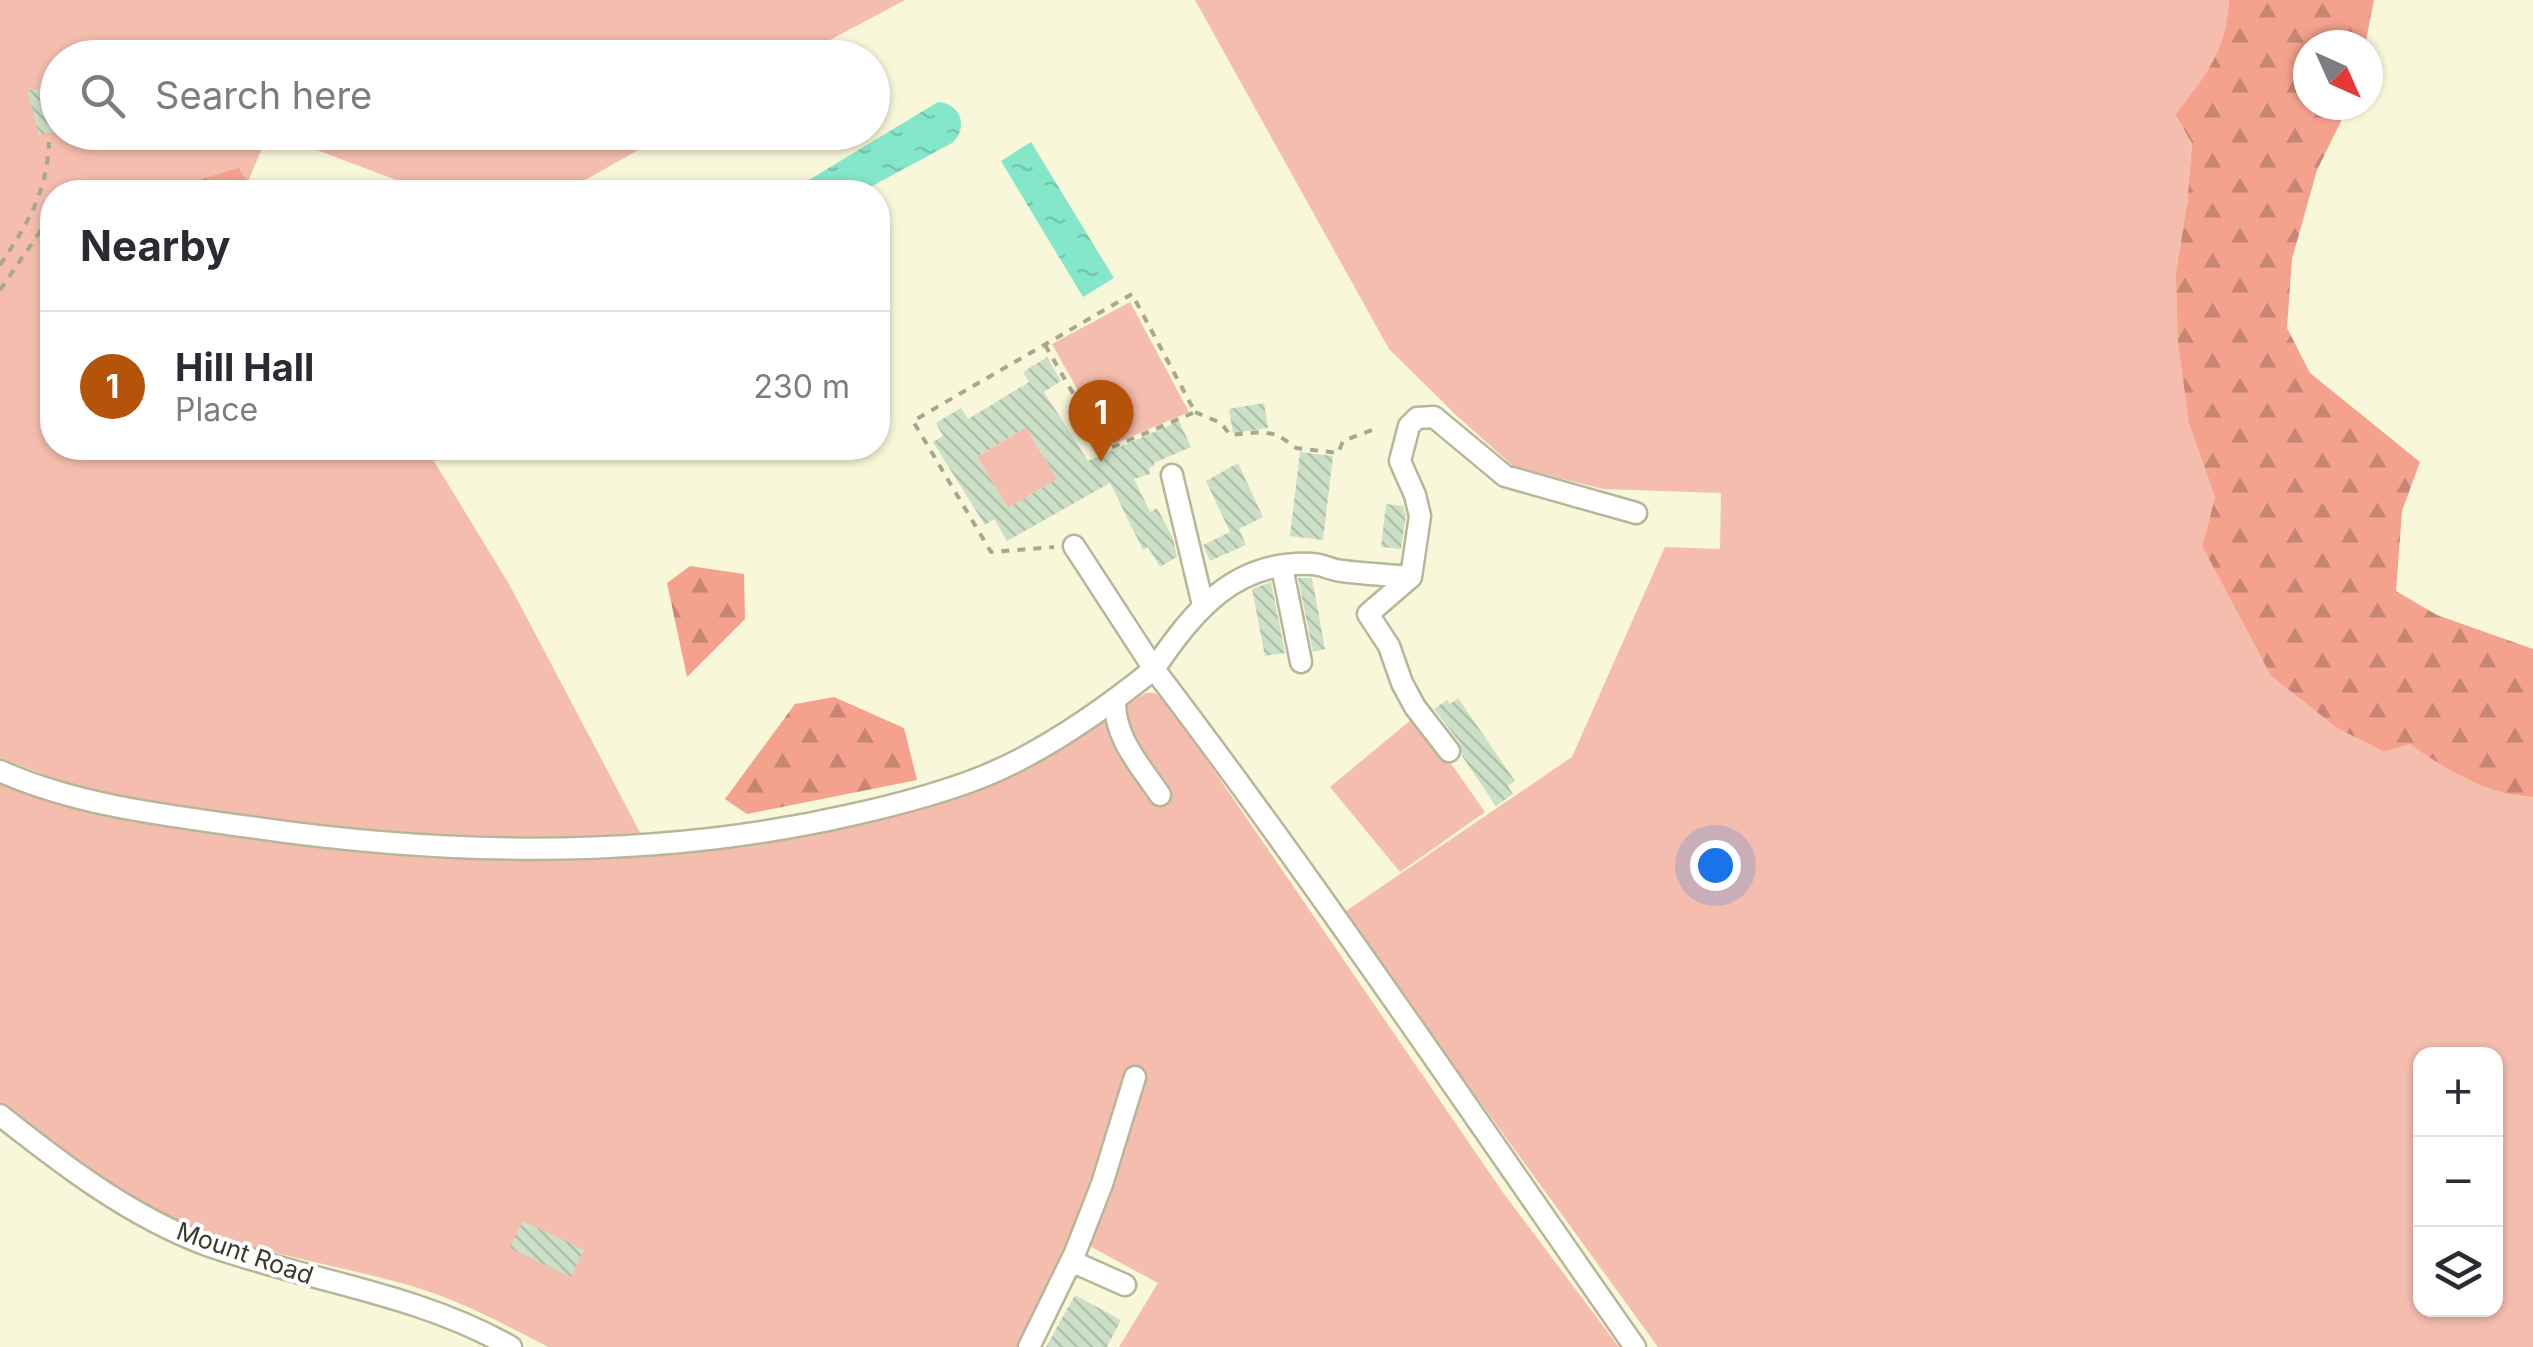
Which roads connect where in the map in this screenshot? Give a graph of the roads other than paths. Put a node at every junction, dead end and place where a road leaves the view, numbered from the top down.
1 (1172, 475) dead end
2 (1636, 513) dead end
3 (1074, 546) road end
4 (1282, 568) junction
5 (1410, 577) junction
6 (1203, 604) junction
7 (1301, 662) dead end
8 (1154, 669) junction
9 (1115, 700) junction
10 (1448, 751) dead end
11 (0, 771) edge
12 (1160, 795) dead end
13 (1135, 1077) dead end
14 (0, 1115) edge
15 (1072, 1261) junction
16 (1125, 1284) dead end
17 (490, 1340) edge
18 (511, 1347) edge
19 (1029, 1347) edge
20 (1635, 1347) edge

1 - 6 street
2 - 5 street
3 - 8 street
4 - 5 street
4 - 6 street
4 - 7 street
5 - 10 street
6 - 8 street
8 - 9 street
8 - 20 street
9 - 11 street
9 - 12 street
13 - 15 street
14 - 17 street, Mount Road
15 - 16 street
15 - 19 street
17 - 18 street, Mount Road

